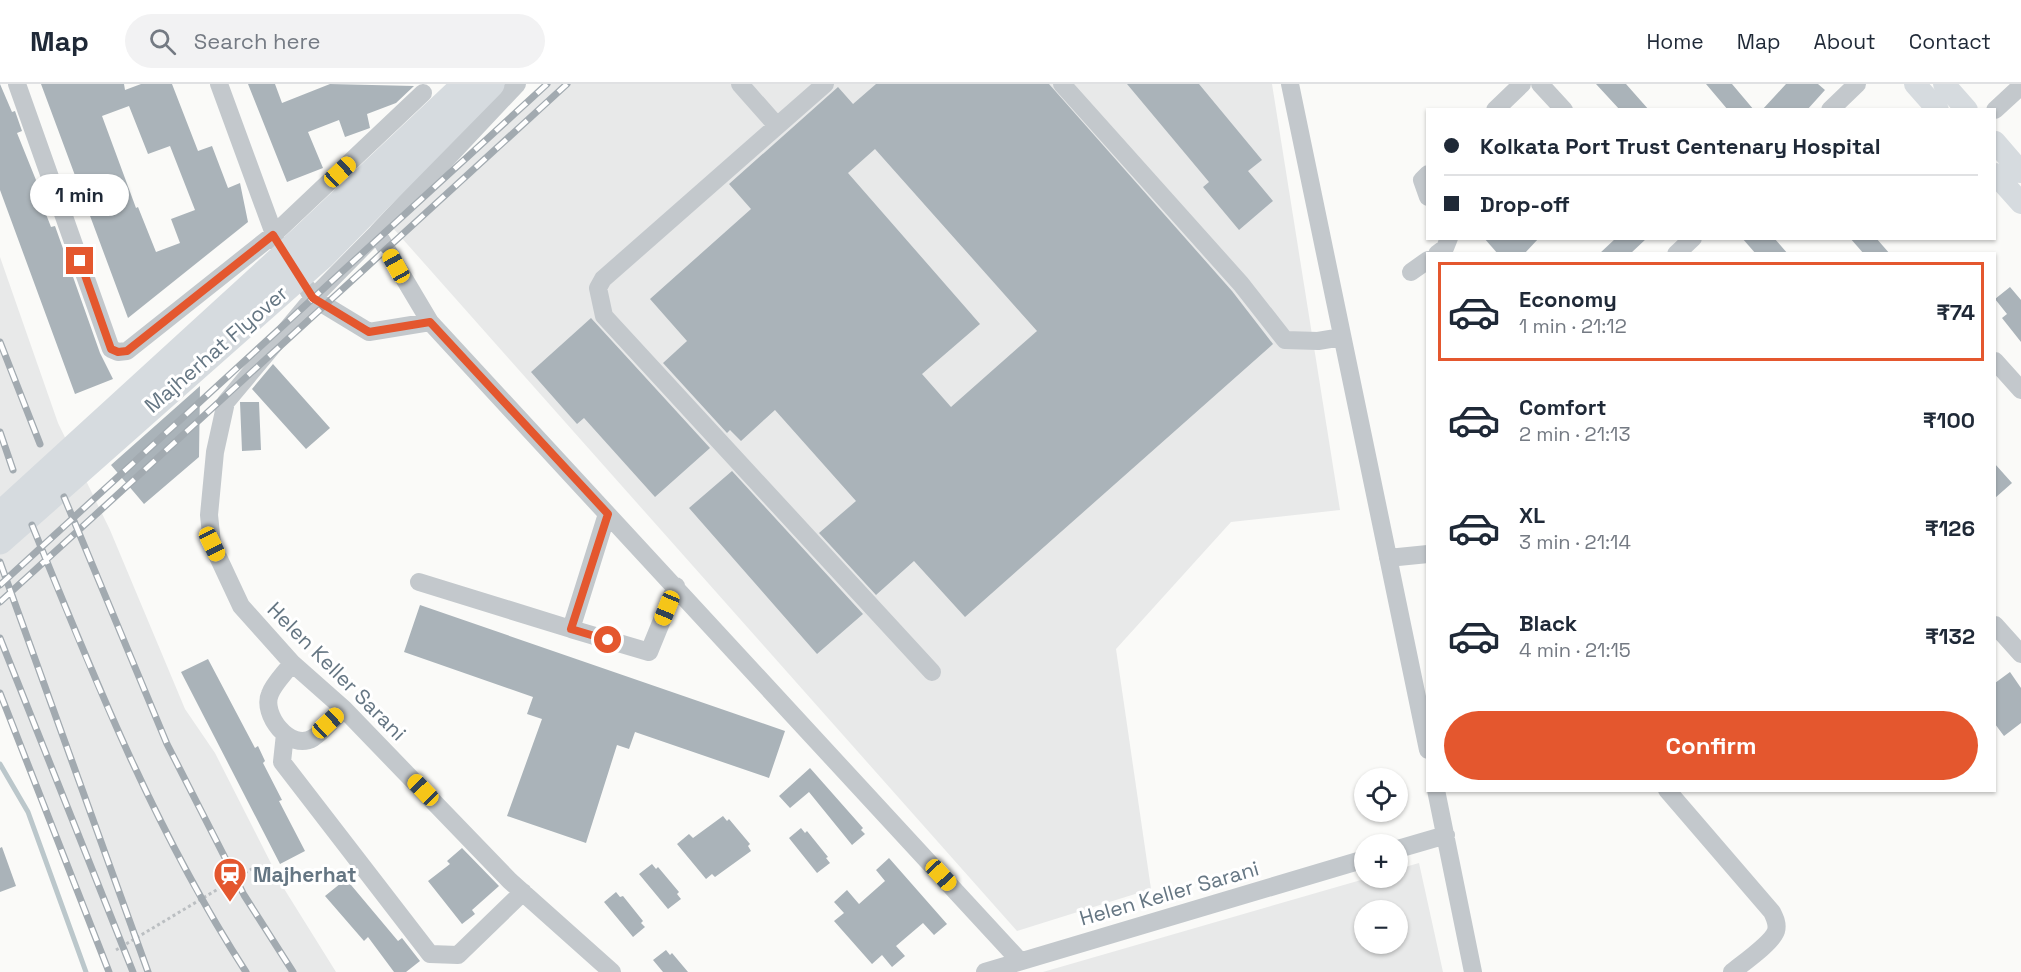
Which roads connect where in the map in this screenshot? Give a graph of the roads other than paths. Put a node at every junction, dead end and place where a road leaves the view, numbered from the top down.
1 (17, 84) edge
2 (219, 84) edge
3 (466, 84) edge
4 (491, 84) edge
5 (517, 84) edge
6 (740, 84) edge
7 (825, 84) edge
8 (1062, 84) edge
9 (1290, 84) edge
10 (1522, 84) edge
11 (1540, 84) edge
12 (1857, 84) edge
13 (1915, 84) edge
14 (1944, 84) edge
15 (2021, 86) edge
16 (433, 103) edge
17 (1497, 108) edge
18 (1562, 108) edge
19 (1832, 108) edge
20 (1936, 108) edge
21 (1964, 108) edge
22 (1996, 110) edge
23 (777, 126) junction
24 (1996, 143) edge
25 (2021, 172) edge
26 (1996, 175) edge
27 (1426, 176) edge
28 (1426, 191) edge
29 (2021, 203) edge
30 (377, 233) junction
31 (273, 235) junction
32 (1448, 240) edge
33 (312, 248) junction
34 (1440, 252) edge
35 (1426, 261) edge
36 (1411, 272) dead end
37 (313, 298) junction
38 (430, 322) junction
39 (1342, 337) junction
40 (1996, 362) edge
41 (2021, 390) edge
42 (608, 514) junction
43 (0, 515) edge
44 (0, 541) edge
45 (1426, 555) edge
46 (1388, 558) junction
47 (419, 582) dead end
48 (676, 586) junction
49 (1996, 625) edge
50 (571, 629) junction
51 (2021, 654) edge
52 (292, 663) junction
53 (932, 672) dead end
54 (344, 709) junction
55 (285, 734) junction
56 (1426, 740) edge
57 (1436, 792) edge
58 (1669, 792) edge
59 (1446, 835) junction
60 (1408, 846) edge
61 (1354, 862) edge
62 (523, 892) junction
63 (1019, 960) junction
64 (612, 972) edge
65 (986, 972) edge
66 (1473, 972) edge
67 (1732, 972) edge

1 - 31 street
2 - 31 street
3 - 16 highway
4 - 16 highway
5 - 30 street, Helen Keller Sarani
6 - 23 street
7 - 23 street
8 - 39 street
9 - 39 street
10 - 17 street
11 - 18 street
12 - 19 street
13 - 20 main road
14 - 21 main road
15 - 22 street
16 - 31 street
16 - 33 highway, Majherhat Flyover
23 - 53 street
24 - 25 main road
26 - 29 main road
27 - 28 street
30 - 37 street, Helen Keller Sarani
30 - 38 street
31 - 37 street
32 - 34 street
33 - 43 highway, Majherhat Flyover
33 - 44 highway, Majherhat Flyover
35 - 36 street
37 - 38 street
37 - 52 street, Helen Keller Sarani
38 - 42 street
39 - 46 street
40 - 41 street
42 - 48 street
42 - 50 street
45 - 46 street
46 - 56 street
47 - 50 street
48 - 50 street
48 - 63 street
49 - 51 street
52 - 54 street, Helen Keller Sarani
52 - 55 street
54 - 55 street
54 - 62 street, Helen Keller Sarani
55 - 62 street
57 - 59 street
58 - 67 street
59 - 60 street
59 - 66 street
61 - 63 street, Helen Keller Sarani
62 - 64 street, Helen Keller Sarani
63 - 65 street, Helen Keller Sarani

